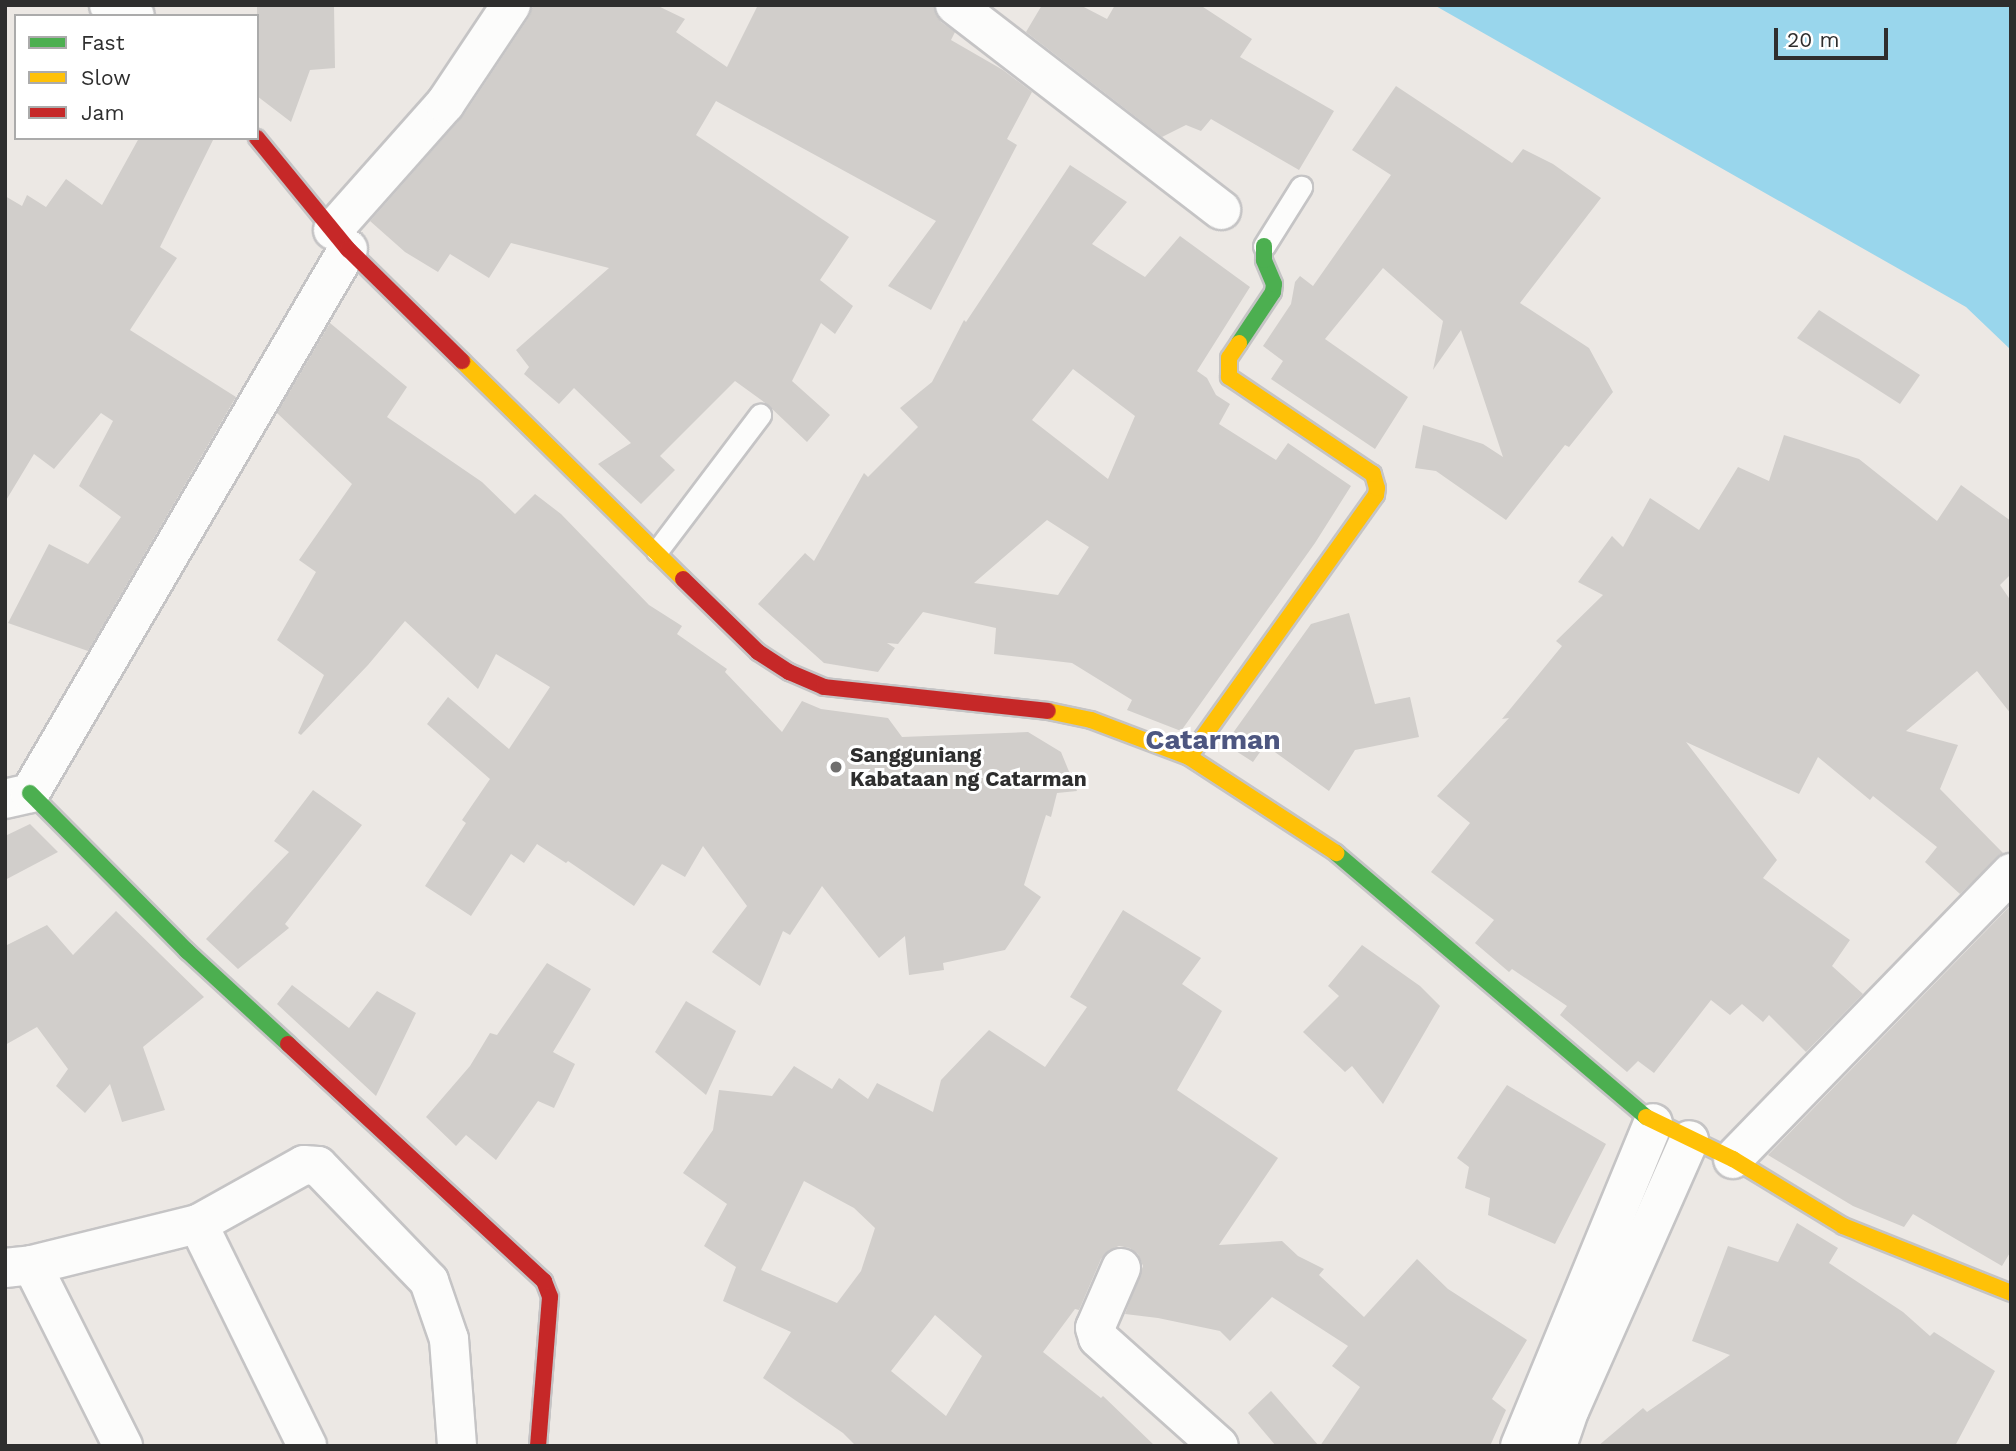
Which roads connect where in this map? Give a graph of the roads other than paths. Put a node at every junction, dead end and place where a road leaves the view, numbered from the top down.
1 (109, 5) edge
2 (512, 5) edge
3 (955, 5) edge
4 (130, 14) edge
5 (259, 140) edge
6 (1301, 187) dead end
7 (1222, 210) dead end
8 (340, 239) junction
9 (1265, 246) joint
10 (760, 415) dead end
11 (657, 551) junction
12 (1189, 757) junction
13 (18, 796) edge
14 (2011, 873) edge
15 (1653, 1123) junction
16 (1689, 1140) junction
17 (1733, 1160) junction
18 (198, 1224) junction
19 (19, 1267) edge
20 (1121, 1268) dead end
21 (2011, 1293) edge
22 (124, 1446) edge
23 (307, 1446) edge
24 (457, 1446) edge
25 (538, 1446) edge
26 (1219, 1446) edge
27 (1520, 1446) edge
28 (1557, 1446) edge

1 - 4 street
2 - 8 street
3 - 7 street
5 - 8 street
6 - 9 lane
8 - 11 street
8 - 13 street
9 - 12 street
10 - 11 lane
11 - 12 street
12 - 15 street
13 - 25 street
14 - 17 street
15 - 16 street
15 - 27 street
16 - 17 street
16 - 28 street
17 - 21 street
18 - 19 street
18 - 23 street
18 - 24 street
19 - 22 street
20 - 26 street

